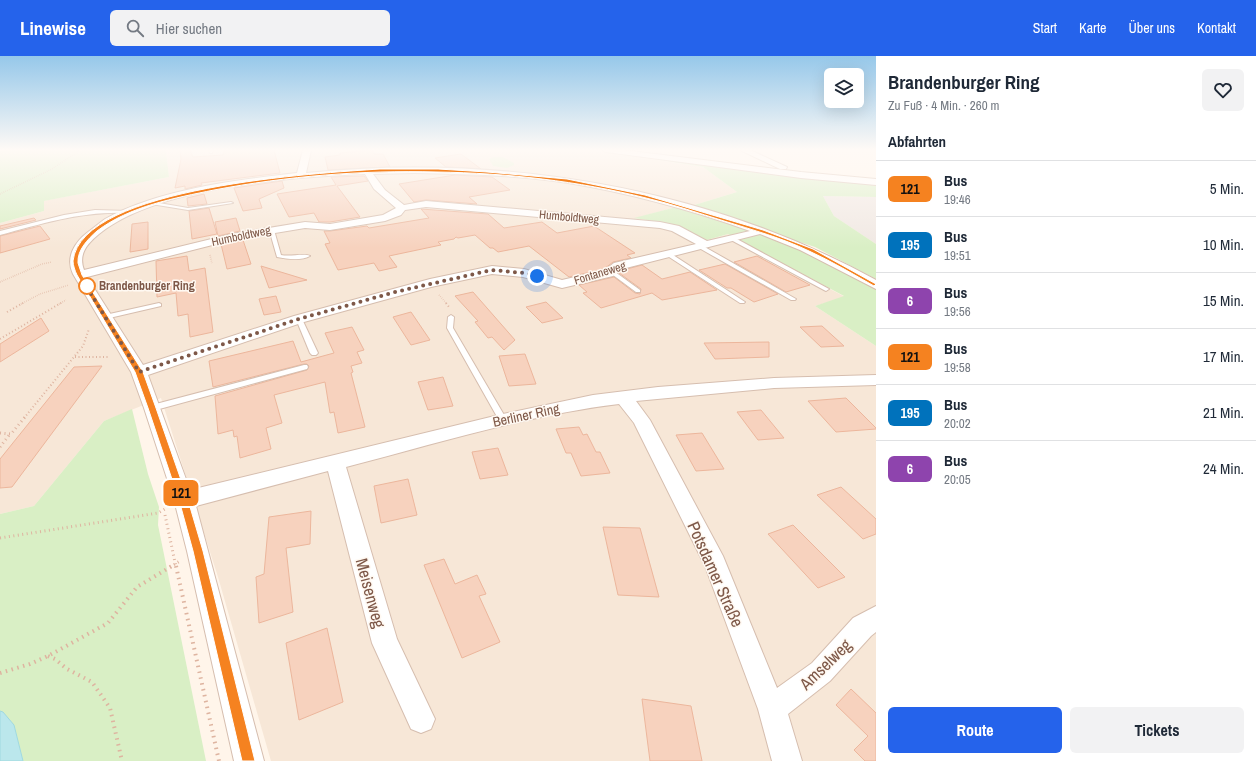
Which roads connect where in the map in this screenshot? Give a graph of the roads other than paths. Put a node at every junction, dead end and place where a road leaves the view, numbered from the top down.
1 (244, 183) edge
2 (374, 183) edge
3 (577, 183) edge
4 (231, 202) dead end
5 (153, 203) junction
6 (402, 208) junction
7 (129, 212) junction
8 (271, 230) junction
9 (761, 231) junction
10 (0, 234) edge
11 (733, 238) junction
12 (704, 246) junction
13 (668, 254) junction
14 (306, 256) dead end
15 (611, 271) junction
16 (81, 278) junction
17 (876, 284) edge
18 (826, 289) dead end
19 (638, 291) dead end
20 (793, 299) dead end
21 (742, 302) dead end
22 (158, 305) dead end
23 (105, 316) junction
24 (451, 317) road end
25 (299, 319) junction
26 (314, 353) dead end
27 (304, 366) dead end
28 (139, 372) junction
29 (876, 380) edge
30 (624, 398) junction
31 (152, 408) junction
32 (503, 420) junction
33 (335, 462) junction
34 (170, 504) junction
35 (876, 618) edge
36 (772, 709) junction
37 (421, 719) dead end
38 (249, 761) edge
39 (787, 761) edge

1 - 5 street
2 - 6 street
3 - 9 street
4 - 5 lane
5 - 7 street
6 - 8 street, Humboldtweg
6 - 12 street, Humboldtweg
7 - 10 lane
7 - 16 street
8 - 14 lane
8 - 16 street, Humboldtweg
9 - 11 street, Fontaneweg
9 - 17 street
11 - 12 street, Fontaneweg
11 - 18 lane
12 - 13 street, Fontaneweg
12 - 20 lane
13 - 15 street, Fontaneweg
13 - 21 lane
15 - 19 lane
15 - 25 street, Fontaneweg
16 - 23 street
22 - 23 lane
23 - 28 street
24 - 32 lane
25 - 26 lane
25 - 28 street, Fontaneweg
27 - 31 lane
28 - 31 street
29 - 30 street, Berliner Ring
30 - 32 street, Berliner Ring
30 - 36 street, Potsdamer Straße
31 - 34 street
32 - 33 street, Berliner Ring
33 - 34 street, Berliner Ring
33 - 37 street, Meisenweg
34 - 38 street
35 - 36 street, Amselweg
36 - 39 street, Potsdamer Straße

